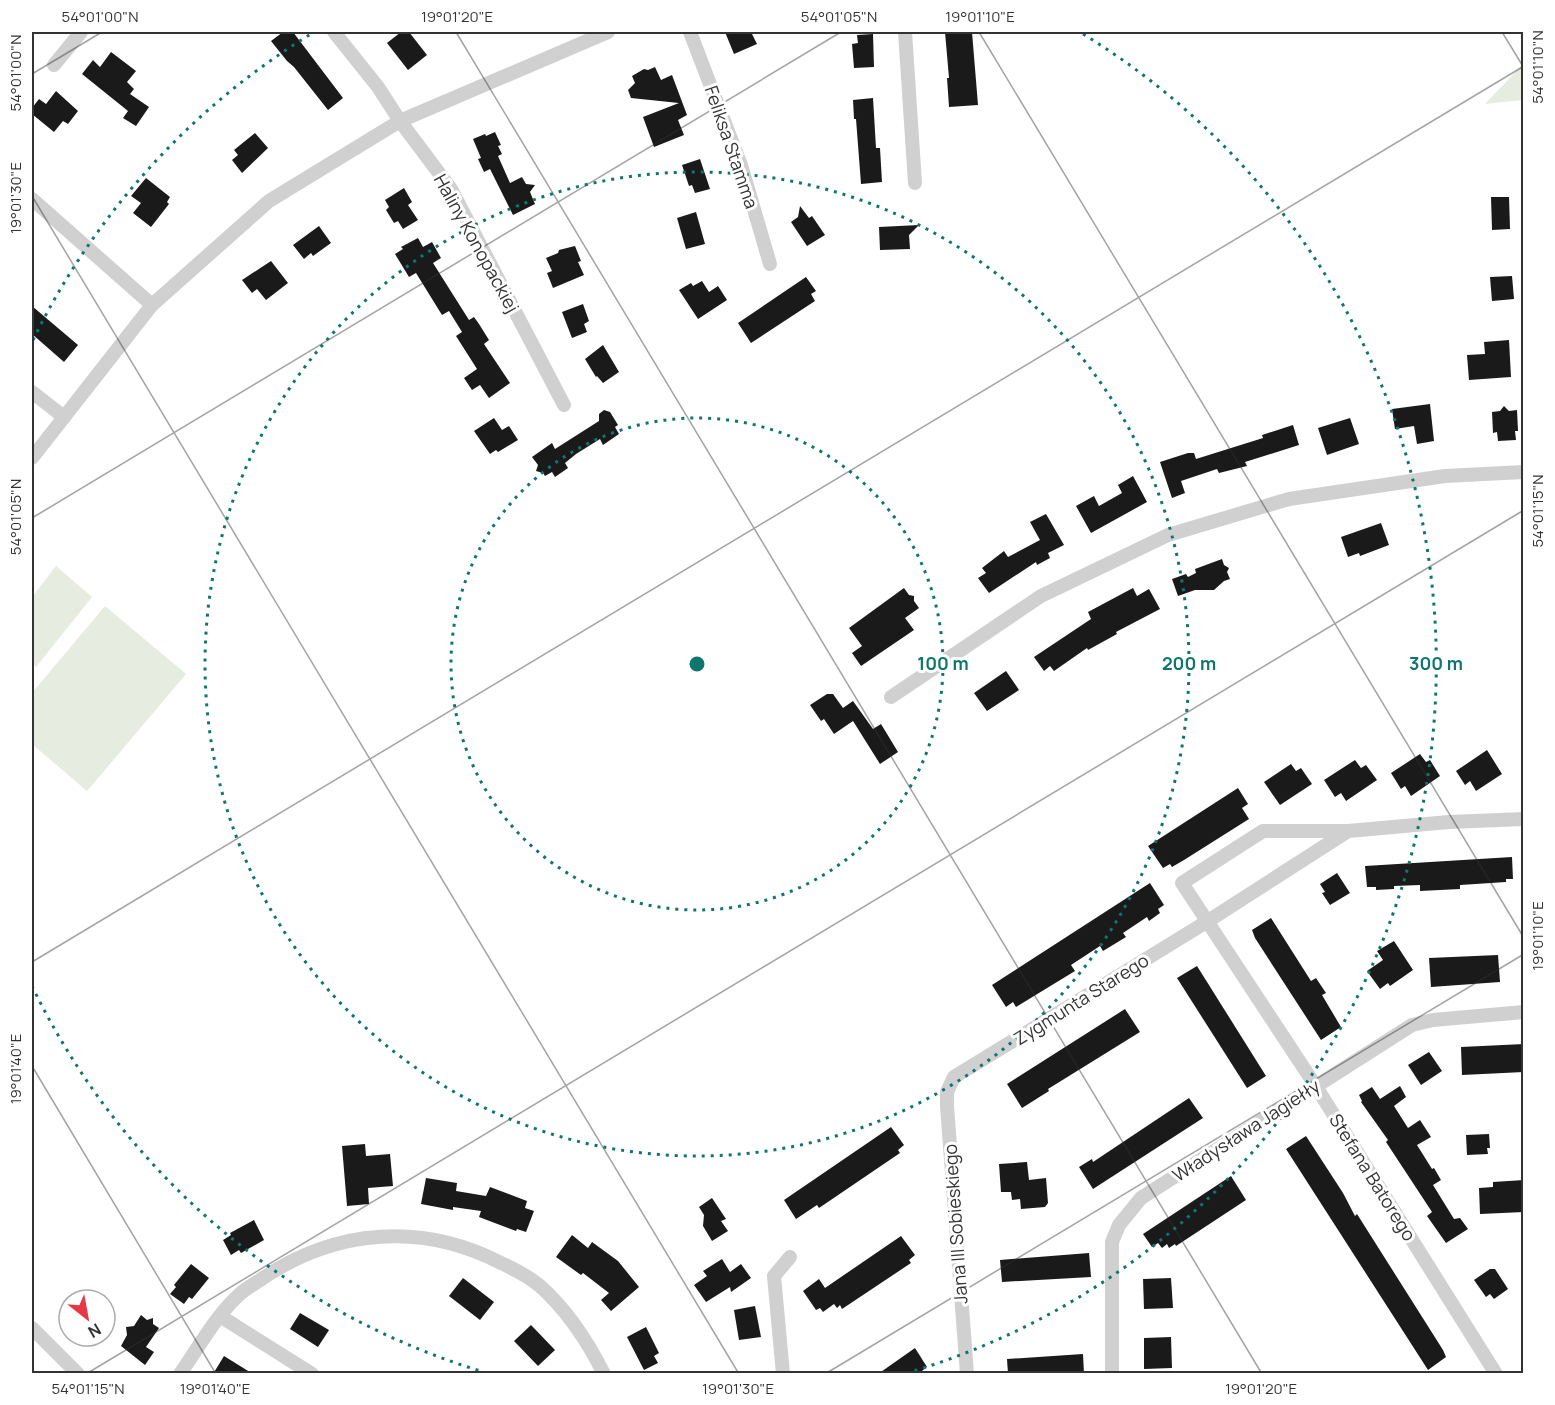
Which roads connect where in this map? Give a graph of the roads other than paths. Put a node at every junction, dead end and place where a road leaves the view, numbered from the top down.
1 (81, 32) edge
2 (334, 32) edge
3 (608, 32) edge
4 (690, 32) edge
5 (905, 32) edge
6 (54, 65) dead end
7 (400, 121) junction
8 (915, 183) dead end
9 (32, 199) edge
10 (770, 264) dead end
11 (152, 305) junction
12 (32, 392) edge
13 (564, 405) dead end
14 (64, 417) junction
15 (32, 458) edge
16 (1524, 472) edge
17 (891, 697) dead end
18 (1524, 819) edge
19 (1348, 831) junction
20 (1208, 921) junction
21 (1524, 1012) edge
22 (954, 1077) joint
23 (1315, 1085) junction
24 (790, 1257) dead end
25 (220, 1316) junction
26 (32, 1328) edge
27 (78, 1374) edge
28 (180, 1374) edge
29 (312, 1374) edge
30 (604, 1374) edge
31 (783, 1374) edge
32 (967, 1374) edge
33 (1112, 1374) edge
34 (1496, 1374) edge

1 - 6 street
2 - 7 street, Haliny Konopackiej
3 - 7 street
4 - 10 street, Feliksa Stamma
5 - 8 street
7 - 11 street
7 - 13 street, Haliny Konopackiej
9 - 11 street
11 - 14 street
12 - 14 street
14 - 15 street
16 - 17 street
18 - 19 street, Zygmunta Starego
19 - 20 street, Zygmunta Starego
19 - 20 street, Zygmunta Starego
20 - 22 street, Zygmunta Starego
20 - 23 street, Stefana Batorego
21 - 23 street, Władysława Jagiełły
22 - 32 street, Jana III Sobieskiego
23 - 33 street, Władysława Jagiełły
23 - 34 street, Stefana Batorego
24 - 31 street
25 - 28 street
25 - 29 street
25 - 30 street
26 - 27 street

